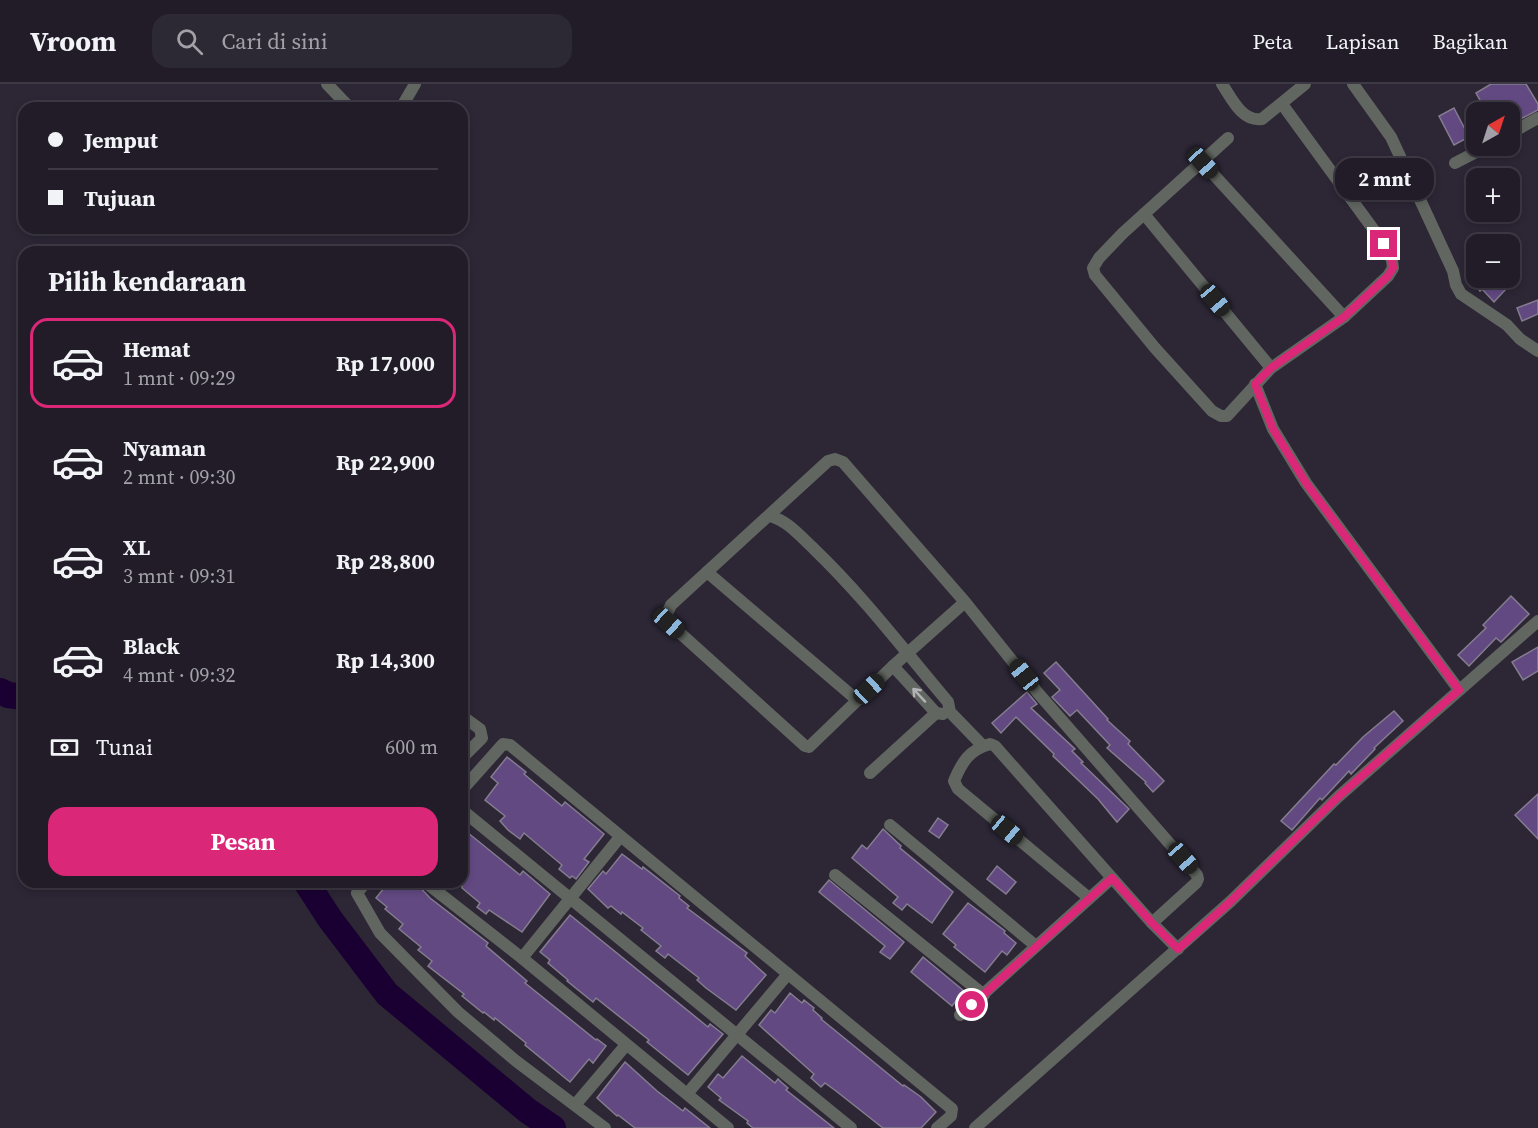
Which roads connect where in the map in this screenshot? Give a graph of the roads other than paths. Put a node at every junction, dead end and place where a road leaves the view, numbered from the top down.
1 (327, 84) edge
2 (415, 84) edge
3 (1222, 84) edge
4 (1305, 84) edge
5 (1353, 84) edge
6 (344, 102) edge
7 (404, 102) edge
8 (1281, 104) junction
9 (1538, 118) edge
10 (1520, 128) edge
11 (1228, 138) dead end
12 (1470, 156) edge
13 (1203, 163) junction
14 (1455, 164) dead end
15 (1144, 214) junction
16 (1344, 317) junction
17 (1538, 351) edge
18 (1271, 368) junction
19 (1255, 384) junction
20 (770, 516) junction
21 (707, 572) junction
22 (965, 602) junction
23 (1538, 622) edge
24 (908, 653) junction
25 (893, 666) junction
26 (1459, 690) junction
27 (857, 700) junction
28 (950, 712) junction
29 (936, 713) junction
30 (468, 720) edge
31 (983, 746) junction
32 (468, 752) edge
33 (870, 773) dead end
34 (468, 783) edge
35 (468, 815) edge
36 (890, 825) dead end
37 (620, 837) junction
38 (835, 875) dead end
39 (1112, 878) junction
40 (361, 888) edge
41 (433, 888) edge
42 (1089, 898) junction
43 (571, 899) junction
44 (1152, 923) junction
45 (1036, 946) junction
46 (1178, 949) junction
47 (522, 958) junction
48 (788, 974) junction
49 (984, 995) junction
50 (960, 1015) dead end
51 (737, 1034) junction
52 (626, 1045) junction
53 (687, 1094) junction
54 (576, 1105) junction
55 (605, 1128) edge
56 (728, 1128) edge
57 (851, 1128) edge
58 (937, 1128) edge
59 (975, 1128) edge

1 - 6 street
2 - 7 street
3 - 8 street
4 - 8 street
5 - 17 street
8 - 16 street
9 - 10 street
11 - 13 street
12 - 14 street
13 - 15 street
13 - 16 street
15 - 18 street
15 - 19 street
16 - 18 street
18 - 19 street
19 - 26 street
20 - 21 street
20 - 22 street
20 - 24 street
21 - 27 street
21 - 27 street
22 - 24 street
22 - 44 street
23 - 26 street
24 - 25 street
24 - 28 street
25 - 27 street
29 -> 25 street
26 - 46 street
28 - 29 street
28 - 31 street
29 - 33 street
30 - 32 street
31 - 39 street
31 - 42 street
34 - 37 street
35 - 43 street
36 - 45 street
37 - 43 street
37 - 48 street
38 - 49 street
39 - 42 street
39 - 44 street
40 - 54 street
41 - 47 street
42 - 45 street
43 - 47 street
43 - 51 street
44 - 46 street
45 - 49 street
46 - 59 street
47 - 52 street
48 - 51 street
48 - 58 street
49 - 50 street
51 - 53 street
51 - 57 street
52 - 53 street
52 - 54 street
53 - 56 street
54 - 55 street

